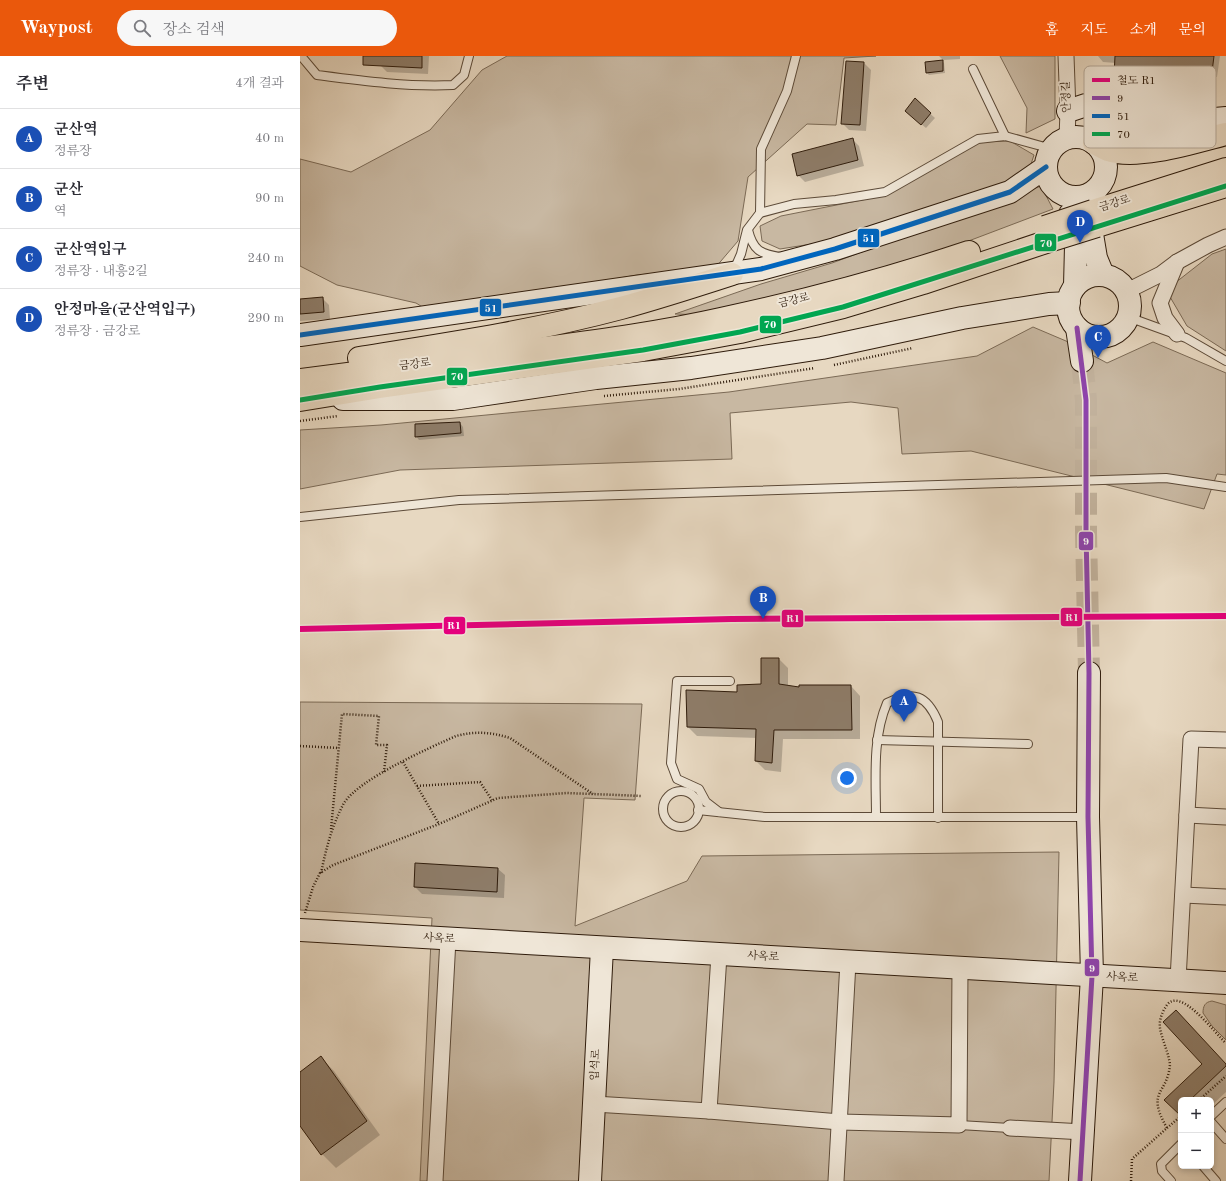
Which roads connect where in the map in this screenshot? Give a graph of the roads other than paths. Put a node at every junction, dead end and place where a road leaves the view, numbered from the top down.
1 (301, 56) edge
2 (469, 56) edge
3 (796, 56) edge
4 (1066, 56) edge
5 (972, 69) dead end
6 (1084, 106) edge
7 (1068, 111) junction
8 (1226, 118) edge
9 (1216, 119) edge
10 (1226, 134) edge
11 (1005, 136) junction
12 (1216, 136) edge
13 (1084, 138) edge
14 (1099, 148) edge
15 (1104, 148) edge
16 (1166, 148) edge
17 (1055, 151) junction
18 (1226, 169) edge
19 (1226, 186) edge
20 (1086, 207) junction
21 (760, 213) junction
22 (747, 230) junction
23 (1047, 234) junction
24 (1226, 237) edge
25 (797, 260) junction
26 (1177, 262) junction
27 (732, 274) junction
28 (1102, 275) junction
29 (1127, 291) junction
30 (1072, 294) junction
31 (1128, 317) junction
32 (1077, 328) junction
33 (1177, 334) junction
34 (300, 335) edge
35 (1101, 337) junction
36 (1226, 362) edge
37 (300, 368) edge
38 (300, 380) edge
39 (304, 400) edge
40 (1226, 487) edge
41 (300, 517) edge
42 (1089, 673) tunnel mouth
43 (730, 680) dead end
44 (877, 740) junction
45 (1226, 740) edge
46 (937, 741) junction
47 (1028, 744) dead end
48 (698, 810) junction
49 (720, 812) junction
50 (1187, 815) junction
51 (876, 817) junction
52 (1088, 817) junction
53 (1226, 817) edge
54 (938, 818) junction
55 (1183, 895) junction
56 (1226, 897) edge
57 (302, 923) edge
58 (448, 939) junction
59 (602, 948) junction
60 (719, 955) junction
61 (848, 962) junction
62 (960, 968) junction
63 (1092, 976) junction
64 (1178, 980) junction
65 (1226, 983) edge
66 (1226, 1102) edge
67 (594, 1104) junction
68 (709, 1111) junction
69 (1214, 1113) edge
70 (840, 1122) junction
71 (959, 1125) junction
72 (1214, 1125) edge
73 (1010, 1128) joint
74 (1084, 1132) junction
75 (1226, 1139) edge
76 (1178, 1147) edge
77 (1206, 1169) edge
78 (435, 1181) edge
79 (590, 1181) edge
80 (836, 1181) edge
81 (1080, 1181) edge
82 (1171, 1181) edge
83 (1216, 1181) edge

1 - 2 lane
3 - 21 lane
4 - 7 street, 안정길
5 - 11 lane
6 - 7 street
7 - 17 street, 안정길
8 - 9 street
10 - 12 highway
11 - 17 lane
11 - 21 lane
13 - 17 street
14 - 20 street
15 - 16 highway
17 - 20 street
17 - 25 street
18 - 20 highway, 금강로
19 - 20 highway, 금강로
20 - 23 highway, 금강로, bridge
20 - 28 street
20 - 30 street
21 - 22 lane
22 - 25 lane
22 - 27 lane
23 - 38 highway, 금강로
23 - 39 highway, 금강로
24 - 26 street
25 - 27 street
26 - 29 street
26 - 33 street
27 - 34 street
27 - 37 highway
28 - 29 street
28 - 30 street
29 - 31 street
30 - 32 street
30 - 39 street
31 - 33 lane
31 - 35 street
32 - 35 street
32 - 35 street
33 - 36 lane
40 - 41 lane
42 - 52 street
43 - 49 lane
44 - 46 lane
44 - 46 lane
44 - 51 lane
45 - 50 street
46 - 47 lane
46 - 54 lane
48 - 48 lane
48 - 49 lane
49 - 51 lane
50 - 53 street
50 - 55 street
51 - 54 lane
52 - 54 lane
52 - 63 street
55 - 56 street
55 - 64 street
57 - 58 street, 사옥로
58 - 59 street, 사옥로
58 - 78 street
59 - 60 street, 사옥로
59 - 67 street, 입석로
60 - 61 street, 사옥로
60 - 68 street
61 - 62 street, 사옥로
61 - 70 street
62 - 63 street, 사옥로
62 - 71 street
63 - 64 street, 사옥로
63 - 74 street
64 - 65 street, 사옥로
66 - 69 lane
67 - 68 street
67 - 79 street, 입석로
68 - 70 street
70 - 71 street
70 - 80 street
71 - 73 lane
72 - 75 lane
73 - 74 street
74 - 81 street
76 - 82 lane
77 - 83 lane

